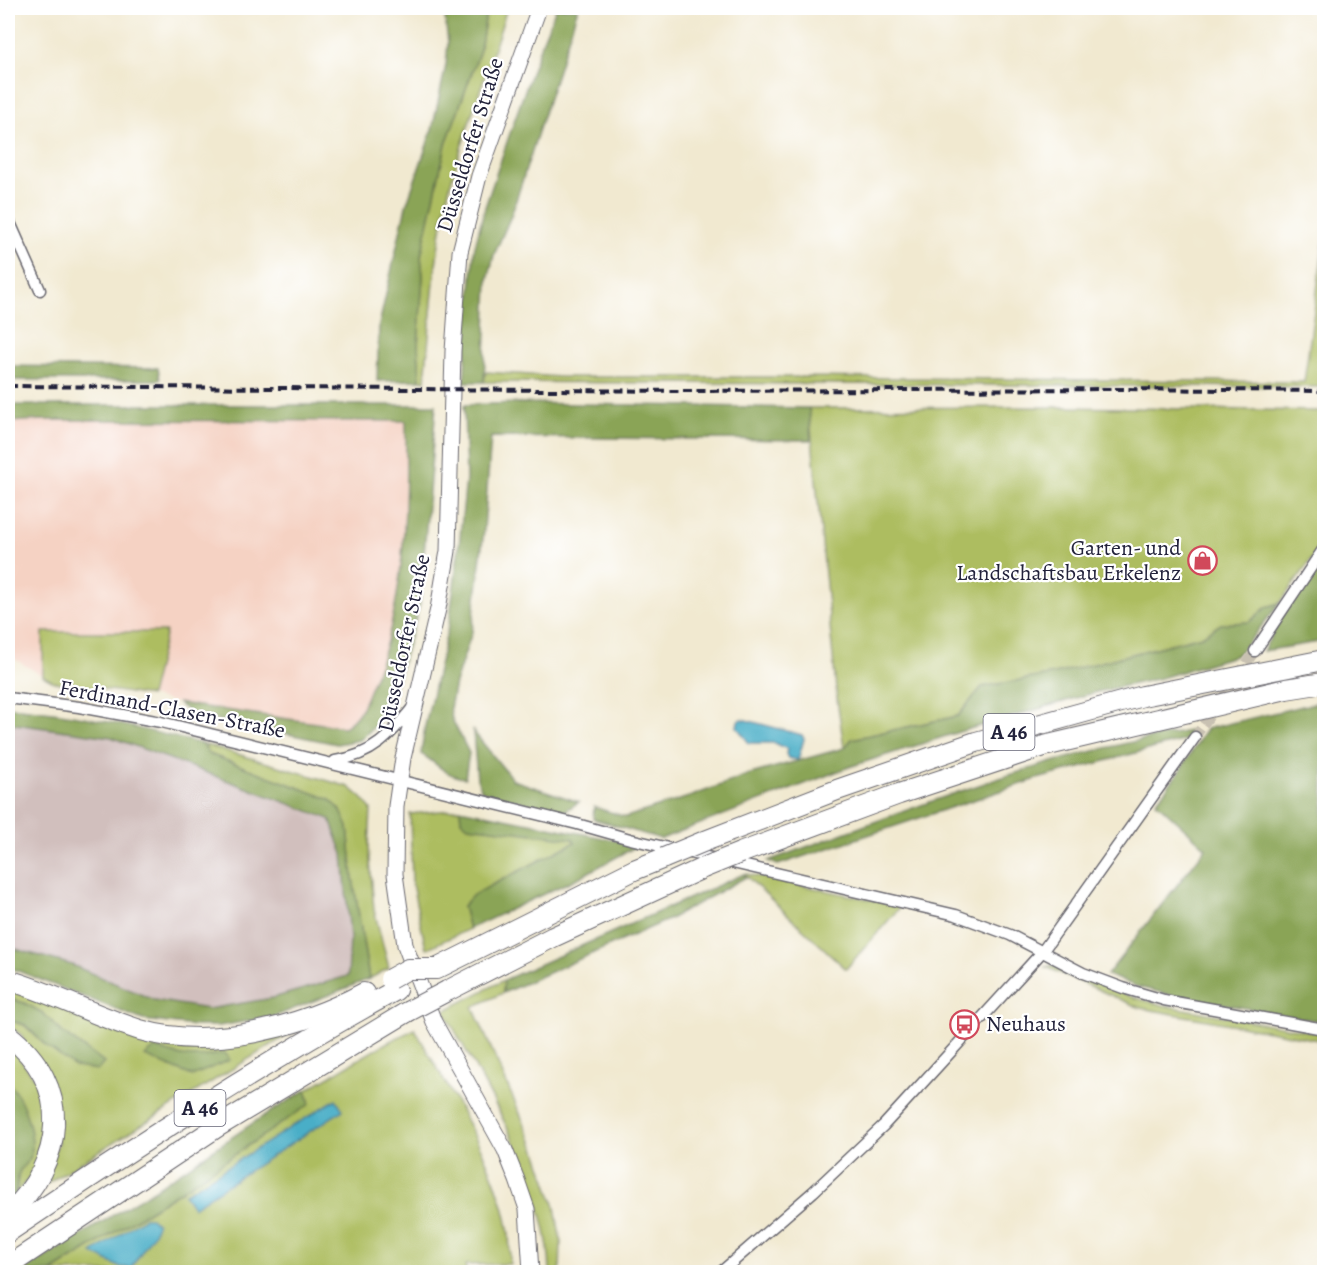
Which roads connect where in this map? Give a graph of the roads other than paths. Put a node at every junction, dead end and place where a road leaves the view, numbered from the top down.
1 (539, 8) edge
2 (8, 218) edge
3 (40, 290) dead end
4 (1324, 548) edge
5 (1255, 651) tunnel mouth
6 (1324, 660) edge
7 (1324, 683) edge
8 (8, 698) edge
9 (415, 704) junction
10 (1195, 738) tunnel mouth
11 (328, 762) junction
12 (400, 780) junction
13 (1042, 952) junction
14 (8, 980) edge
15 (393, 985) junction
16 (1324, 1029) edge
17 (8, 1035) edge
18 (8, 1215) edge
19 (8, 1232) edge
20 (8, 1266) edge
21 (531, 1272) edge
22 (722, 1272) edge

1 - 9 main road, Düsseldorfer Straße
2 - 3 street
4 - 5 street
6 - 15 highway, A 46, bridge
7 - 20 highway, A 46, bridge
8 - 11 street, Ferdinand-Clasen-Straße
9 - 11 street, Ferdinand-Clasen-Straße
9 - 12 main road, Düsseldorfer Straße
10 - 13 street
11 - 12 street, Ferdinand-Clasen-Straße
12 - 13 street, Ferdinand-Clasen-Straße
12 - 21 main road, Düsseldorfer Straße
13 - 16 street
13 - 22 street
14 - 15 highway
15 - 19 highway, A 46
17 - 18 highway

